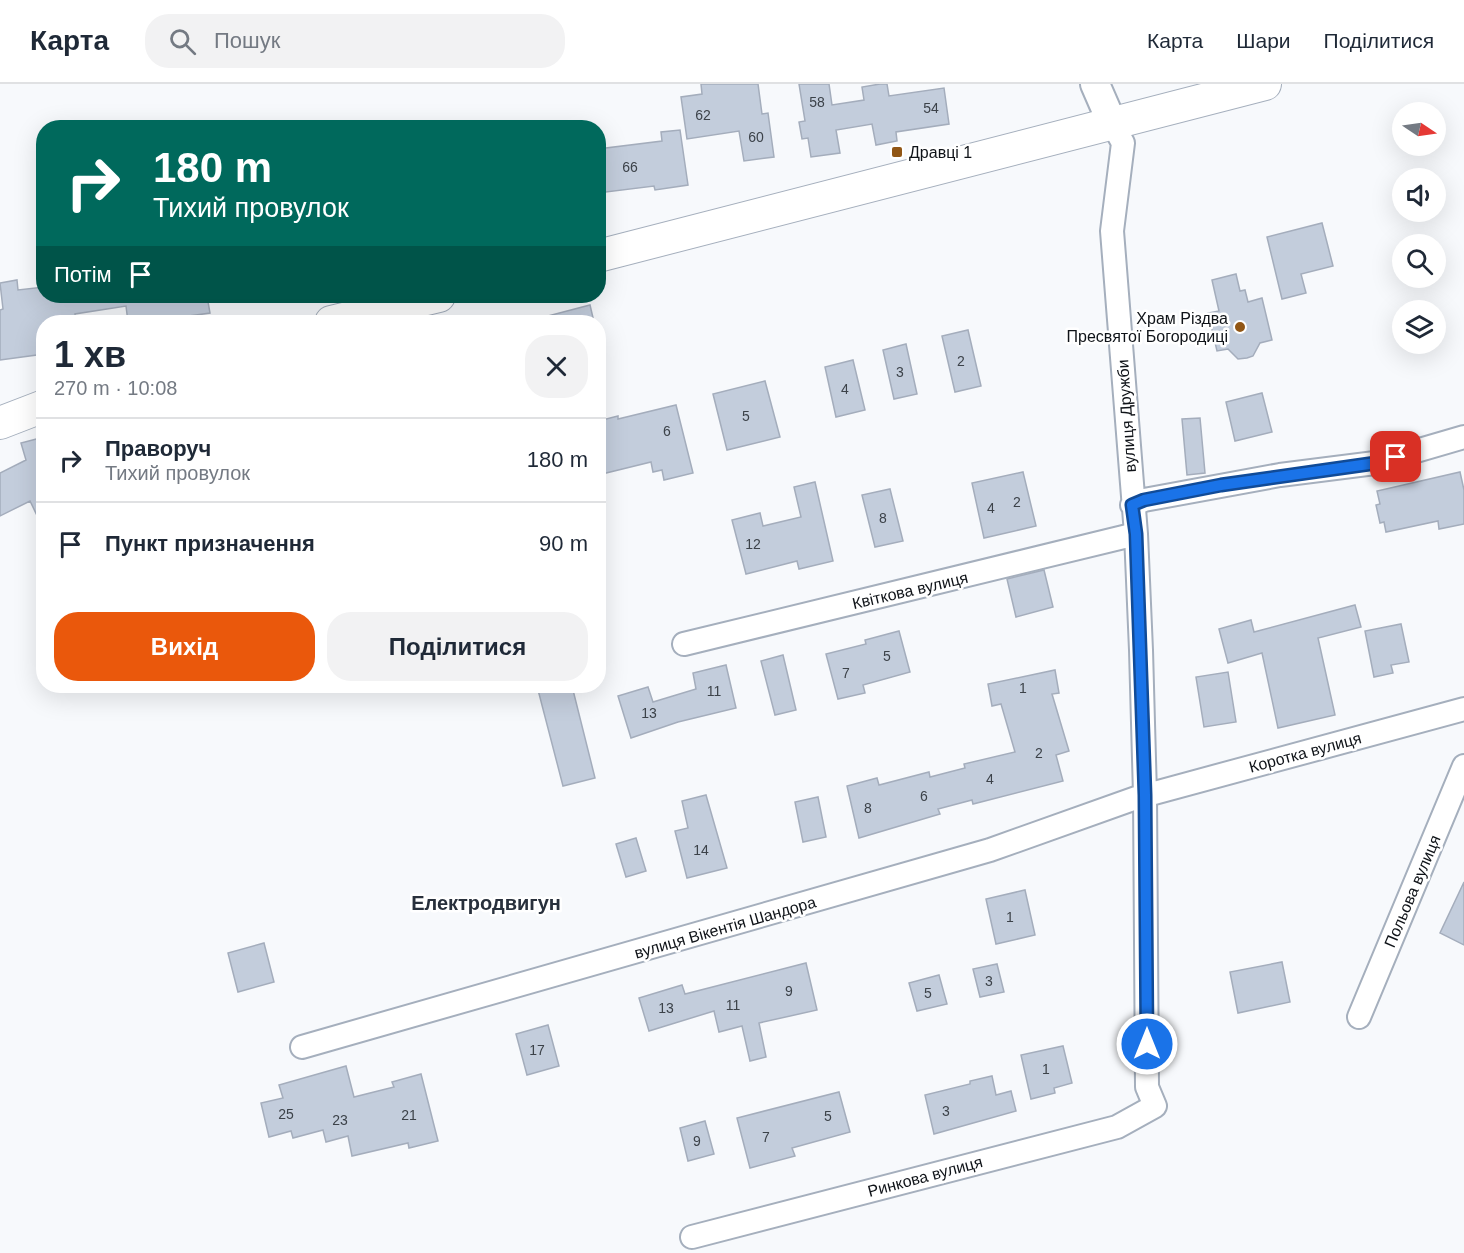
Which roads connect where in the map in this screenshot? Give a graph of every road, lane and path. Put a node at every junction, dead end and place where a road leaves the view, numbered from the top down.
1 (1095, 84) edge
2 (1265, 84) edge
3 (1112, 123) junction
4 (606, 254) edge
5 (410, 303) edge
6 (360, 315) edge
7 (36, 409) edge
8 (0, 423) edge
9 (1464, 436) edge
10 (1132, 505) junction
11 (1136, 534) junction
12 (684, 644) dead end
13 (1464, 709) edge
14 (1464, 766) edge
15 (1145, 795) junction
16 (1359, 1017) dead end
17 (302, 1047) dead end
18 (1155, 1106) joint
19 (692, 1237) dead end

1 - 3 street
2 - 3 main road
3 - 4 main road
3 - 10 street, вулиця Дружби
5 - 6 main road
7 - 8 main road
9 - 10 street
10 - 11 street, вулиця Дружби
11 - 12 street, Квіткова вулиця
11 - 15 street, вулиця Дружби
13 - 15 street, Коротка вулиця
14 - 16 street, Польова вулиця
15 - 17 street, вулиця Вікентія Шандора
15 - 18 street, вулиця Дружби
18 - 19 street, Ринкова вулиця

